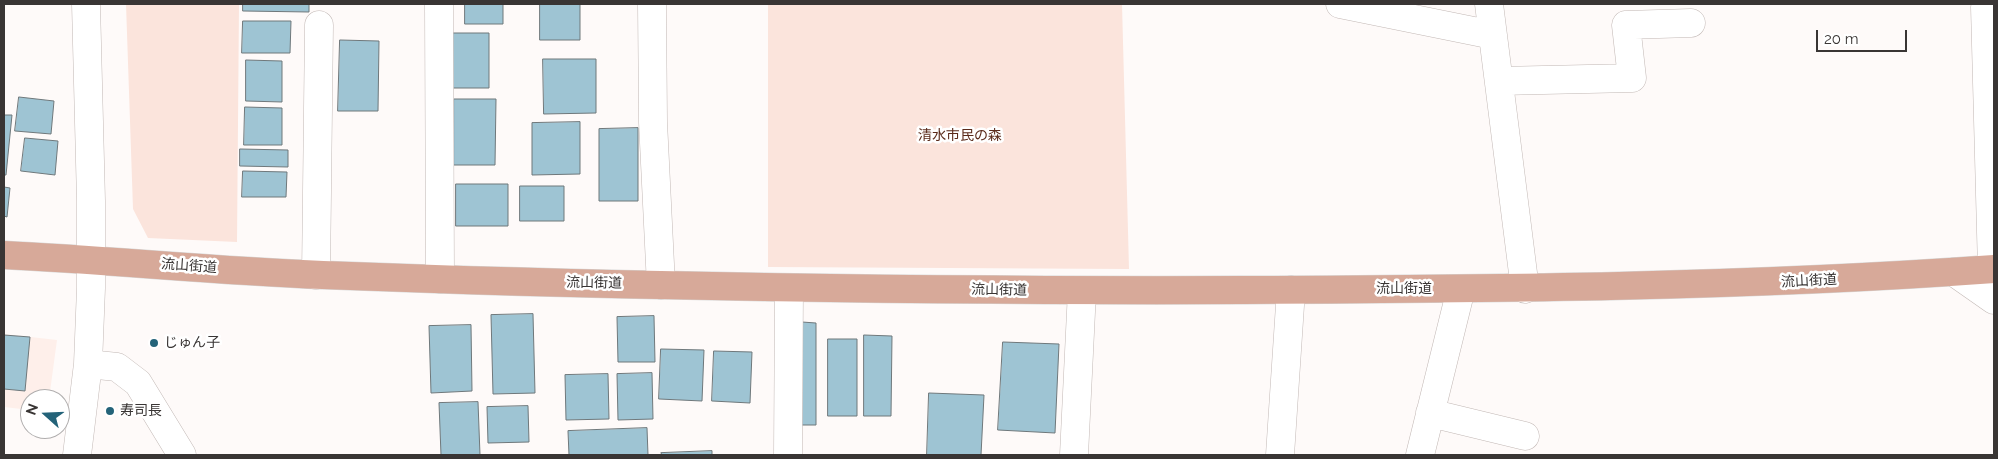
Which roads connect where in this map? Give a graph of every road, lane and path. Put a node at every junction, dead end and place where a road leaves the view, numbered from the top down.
1 (86, 4) edge
2 (439, 4) edge
3 (652, 4) edge
4 (1340, 4) edge
5 (1489, 4) edge
6 (1985, 7) dead end
7 (1691, 23) dead end
8 (319, 25) dead end
9 (1493, 34) junction
10 (1499, 81) junction
11 (4, 255) edge
12 (91, 260) junction
13 (1993, 269) edge
14 (1954, 272) junction
15 (316, 275) junction
16 (440, 279) junction
17 (661, 285) junction
18 (789, 288) junction
19 (1525, 288) junction
20 (1461, 289) junction
21 (1082, 290) junction
22 (1291, 290) junction
23 (1994, 300) edge
24 (88, 364) junction
25 (1430, 413) junction
26 (1525, 436) dead end
27 (77, 455) edge
28 (182, 455) edge
29 (788, 455) edge
30 (1074, 455) edge
31 (1280, 455) edge
32 (1420, 455) edge

1 - 12 street
2 - 16 street
3 - 17 street
4 - 9 street
5 - 9 street
6 - 13 street
7 - 10 street
8 - 15 street
9 - 10 street
10 - 19 street
11 - 12 main road, 流山街道
12 - 15 main road, 流山街道
12 - 24 street
13 - 14 main road, 流山街道
14 - 19 main road, 流山街道
14 - 23 street
15 - 16 main road, 流山街道
16 - 17 main road, 流山街道
17 - 18 main road, 流山街道
18 - 21 main road, 流山街道
18 - 29 street
19 - 20 main road, 流山街道
20 - 22 main road, 流山街道
20 - 25 street
21 - 22 main road, 流山街道
21 - 30 street
22 - 31 street
24 - 27 street
24 - 28 street
25 - 26 street
25 - 32 street

